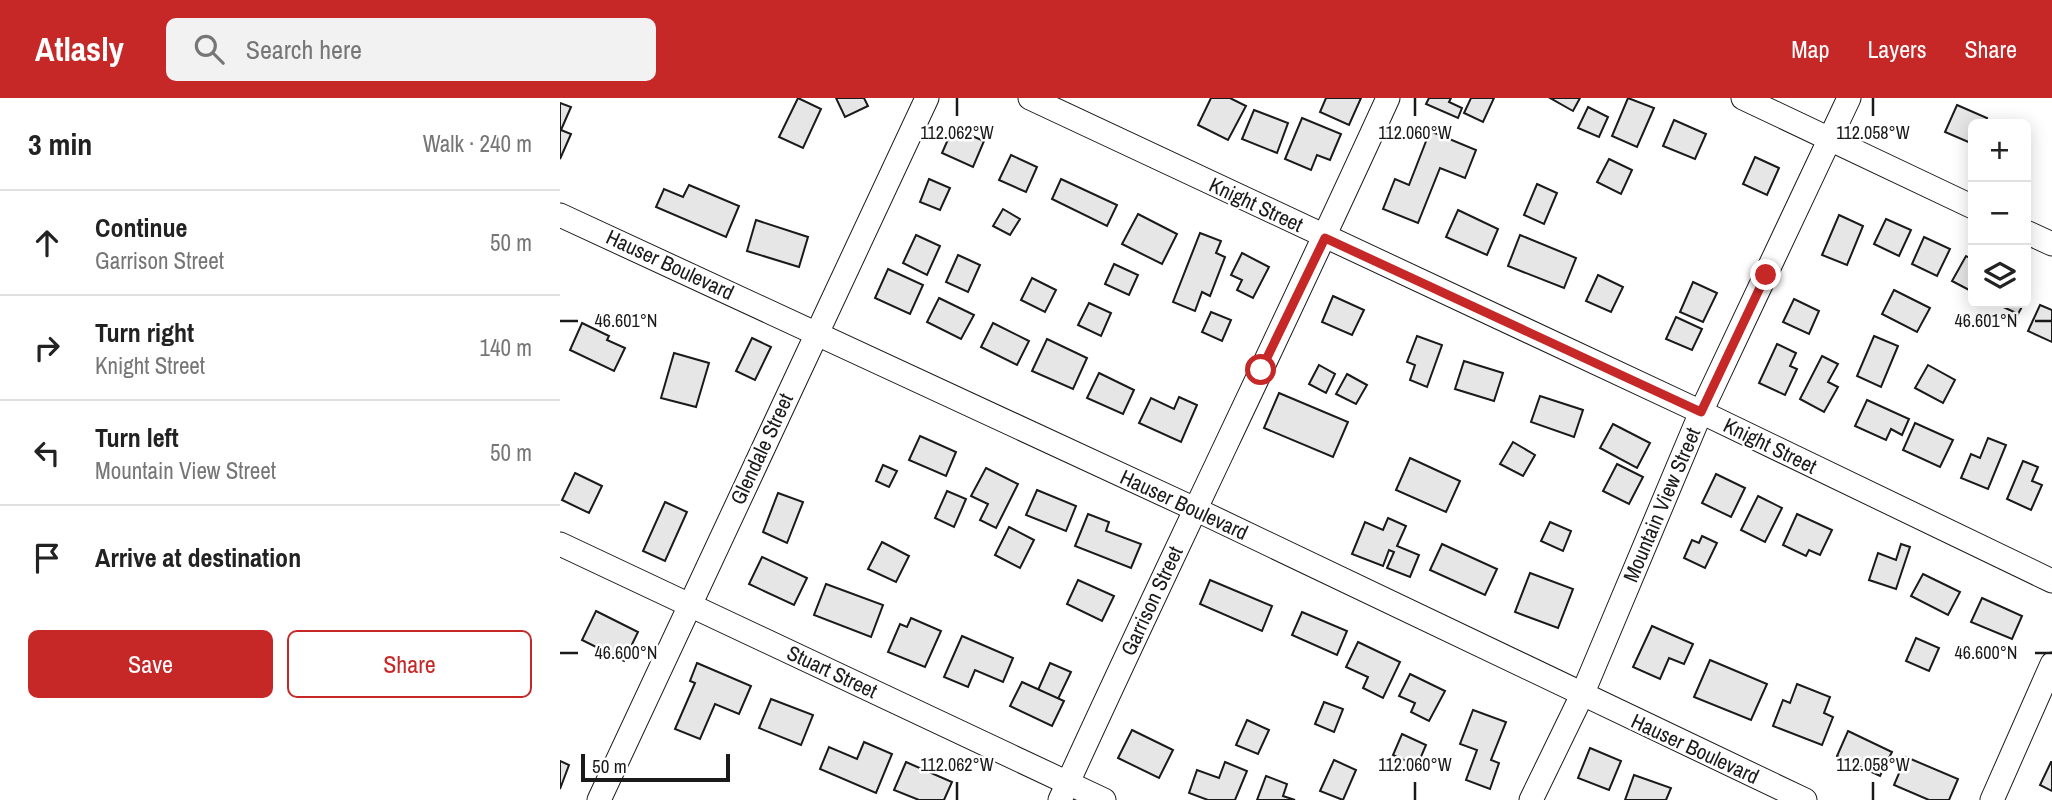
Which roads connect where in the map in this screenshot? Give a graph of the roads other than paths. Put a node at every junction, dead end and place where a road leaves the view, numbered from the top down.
1 (927, 98) edge
2 (1030, 98) edge
3 (1388, 98) edge
4 (1743, 98) edge
5 (1849, 98) edge
6 (1829, 139) junction
7 (1968, 205) edge
8 (560, 215) edge
9 (2031, 234) edge
10 (1325, 238) junction
11 (2052, 244) edge
12 (818, 333) junction
13 (1701, 412) junction
14 (1195, 509) junction
15 (560, 544) edge
16 (2052, 581) edge
17 (690, 606) junction
18 (2052, 664) edge
19 (1582, 695) junction
20 (1064, 791) edge
21 (599, 800) edge
22 (1104, 800) edge
23 (1531, 800) edge
24 (1805, 800) edge
25 (1992, 800) edge

1 - 12 street, Glendale Street
2 - 10 street, Knight Street
3 - 10 street, Garrison Street
4 - 6 street
5 - 6 street, Mountain View Street
6 - 7 street
6 - 13 street, Mountain View Street
8 - 12 street, Hauser Boulevard
9 - 11 street
10 - 13 street, Knight Street
10 - 14 street, Garrison Street
12 - 14 street, Hauser Boulevard
12 - 17 street, Glendale Street
13 - 16 street, Knight Street
13 - 19 street, Mountain View Street
14 - 19 street, Hauser Boulevard
14 - 20 street, Garrison Street
15 - 17 street, Stuart Street
17 - 20 street, Stuart Street
17 - 21 street, Glendale Street
18 - 25 street
19 - 23 street, Mountain View Street
19 - 24 street, Hauser Boulevard
20 - 22 street, Stuart Street

